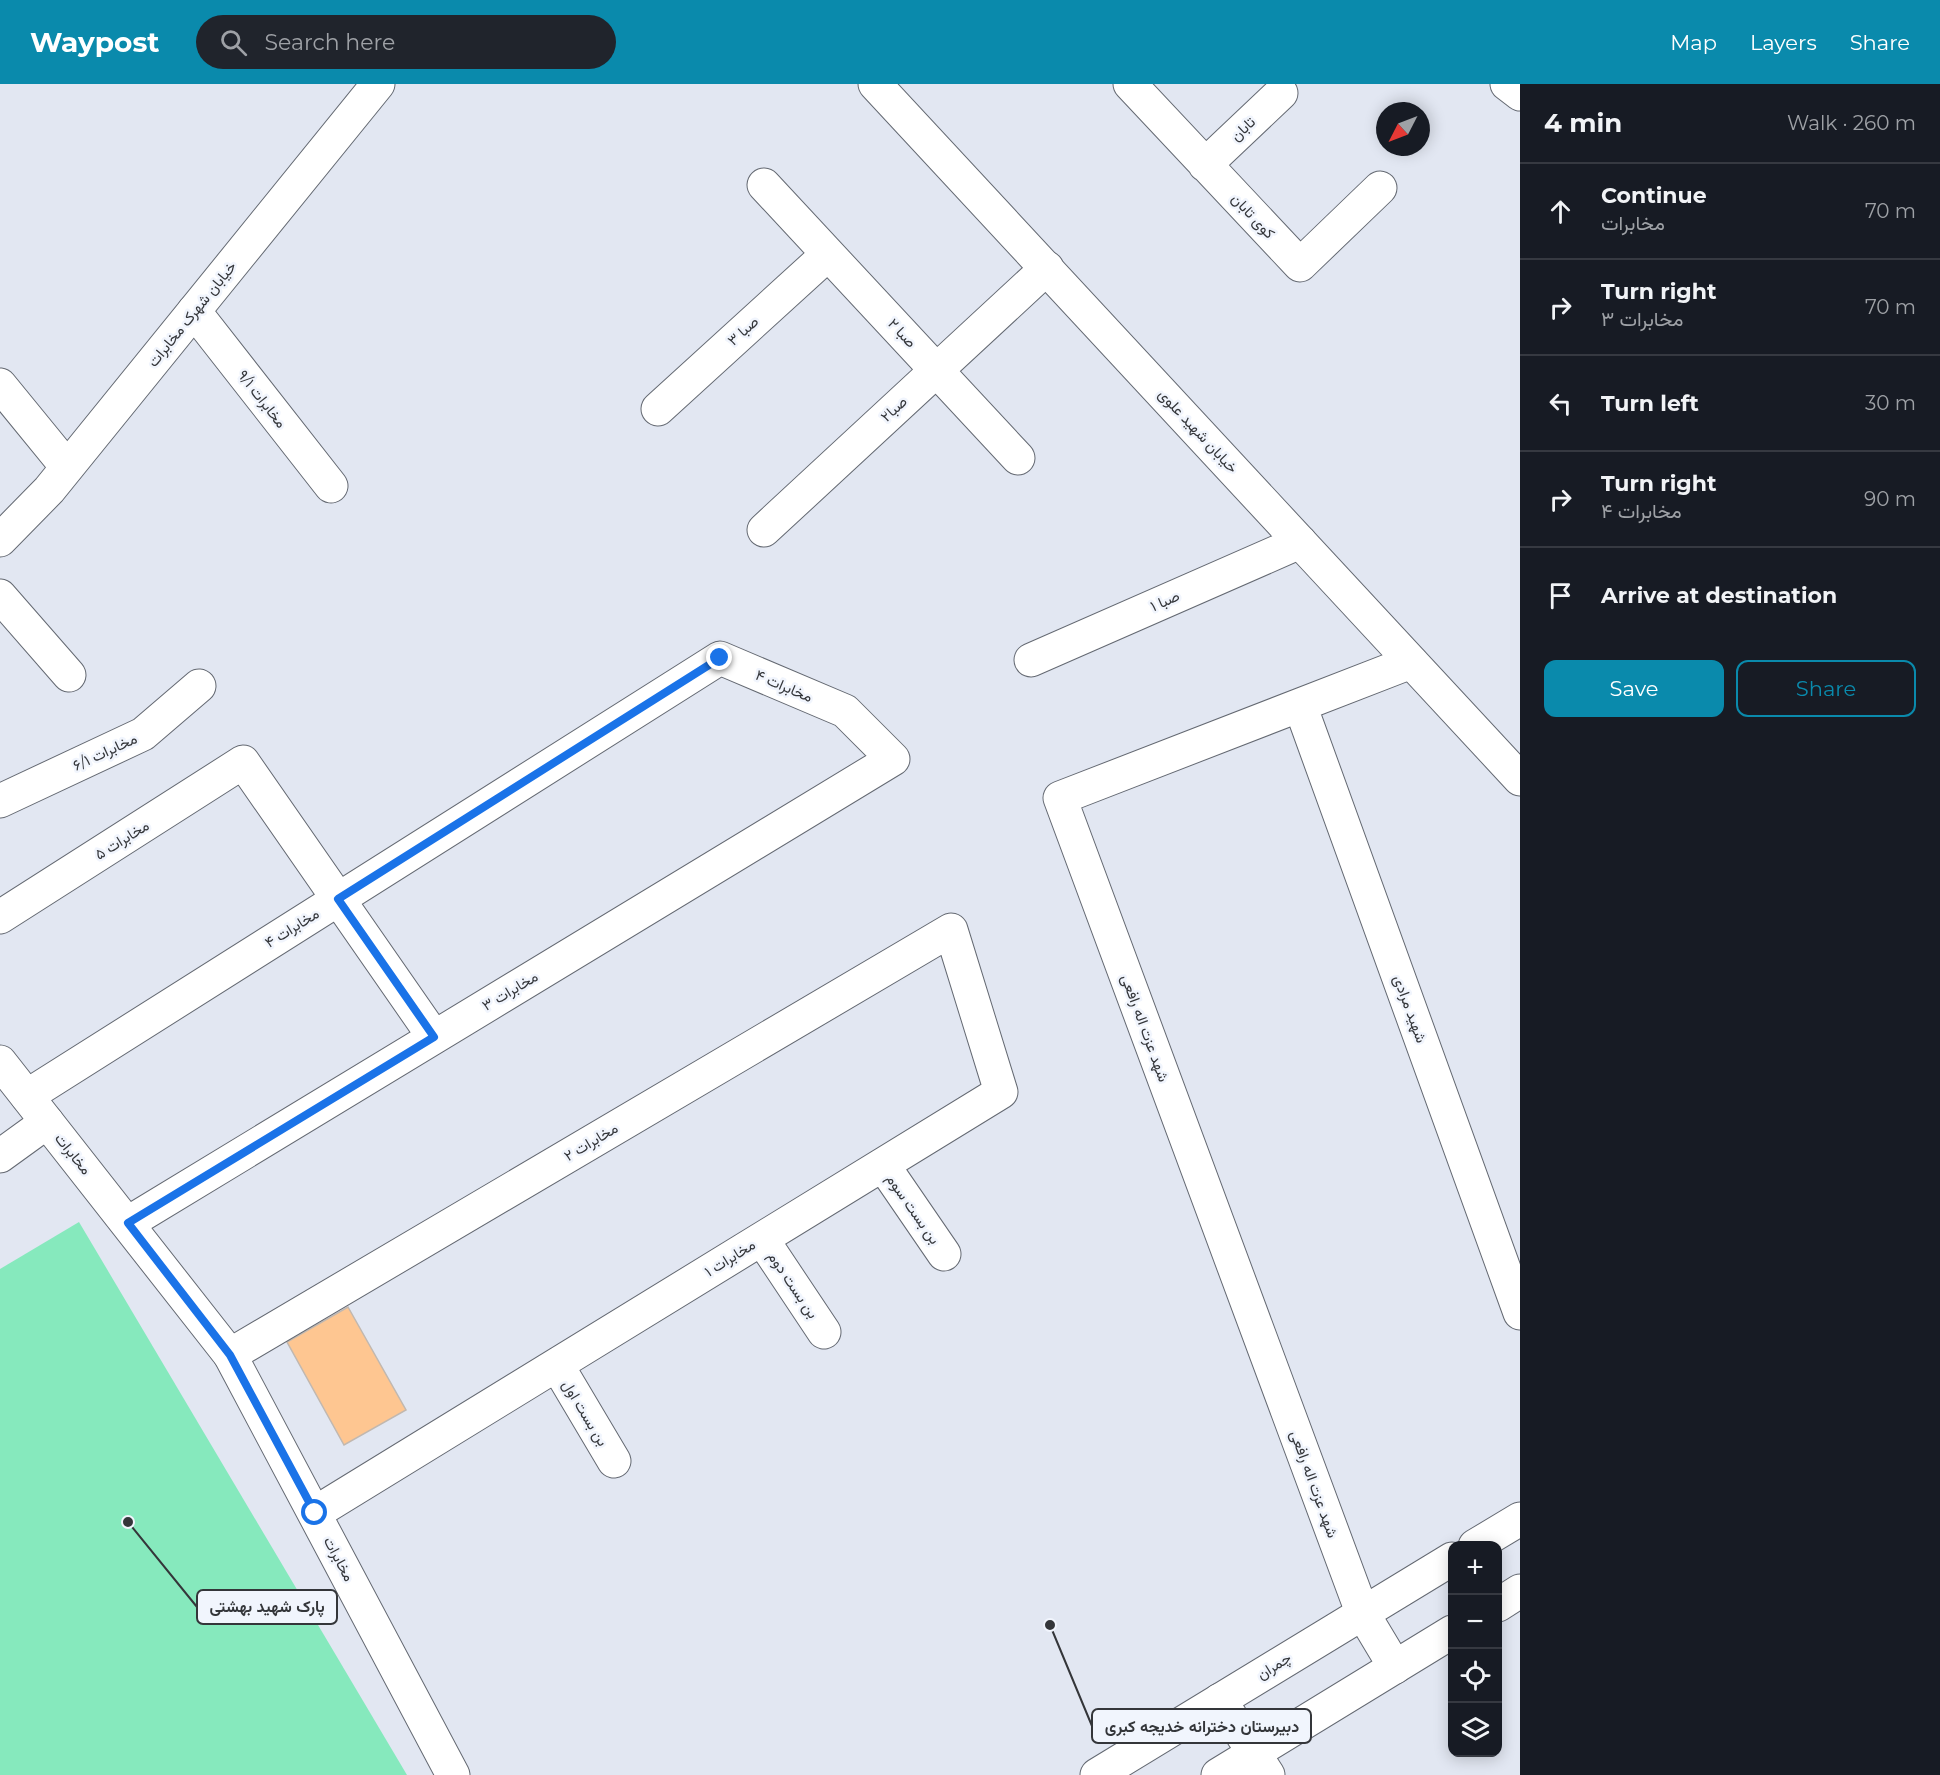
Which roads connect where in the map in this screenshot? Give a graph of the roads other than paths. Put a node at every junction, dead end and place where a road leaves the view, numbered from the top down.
1 (378, 84) edge
2 (875, 84) edge
3 (1130, 84) edge
4 (1507, 84) edge
5 (1281, 93) dead end
6 (1520, 94) edge
7 (1205, 165) junction
8 (764, 185) dead end
9 (1380, 188) dead end
10 (828, 254) junction
11 (1047, 268) junction
12 (194, 311) junction
13 (936, 370) junction
14 (0, 385) edge
15 (658, 409) dead end
16 (1018, 458) dead end
17 (67, 467) junction
18 (331, 486) dead end
19 (764, 530) dead end
20 (0, 540) edge
21 (1300, 542) junction
22 (0, 596) edge
23 (1031, 660) dead end
24 (1411, 662) junction
25 (69, 675) dead end
26 (199, 686) dead end
27 (1299, 705) junction
28 (893, 759) joint
29 (1520, 779) edge
30 (0, 801) edge
31 (338, 899) junction
32 (0, 917) edge
33 (951, 930) joint
34 (434, 1037) junction
35 (0, 1062) edge
36 (27, 1096) junction
37 (47, 1122) junction
38 (0, 1156) edge
39 (883, 1165) junction
40 (128, 1223) junction
41 (762, 1239) junction
42 (944, 1254) dead end
43 (1520, 1313) edge
44 (824, 1332) dead end
45 (230, 1355) junction
46 (557, 1365) junction
47 (614, 1461) dead end
48 (315, 1513) junction
49 (1520, 1519) edge
50 (1482, 1541) edge
51 (1448, 1561) edge
52 (1520, 1591) edge
53 (1502, 1602) edge
54 (1362, 1612) junction
55 (1448, 1634) edge
56 (1395, 1667) junction
57 (1220, 1700) junction
58 (1261, 1764) edge
59 (453, 1775) edge
60 (1097, 1775) edge
61 (1218, 1775) edge

1 - 12 street, خیابان شهرک مخابرات
2 - 11 street, خیابان شهید علوی
3 - 7 street, کوی تابان
4 - 6 street
5 - 7 street, تابان
7 - 9 street, کوی تابان
8 - 10 street, صبا ۲
10 - 13 street, صبا ۲
10 - 15 street, صبا ۳
11 - 13 street
11 - 21 street, خیابان شهید علوی
12 - 17 street, خیابان شهرک مخابرات
12 - 18 street, مخابرات ۹/۱
13 - 16 street
13 - 19 street, صبا۲
14 - 17 street
17 - 20 street, خیابان شهرک مخابرات
21 - 23 street, صبا ۱
21 - 24 street, خیابان شهید علوی
22 - 25 street
24 - 27 street, شهد عزت اله رافعی
24 - 29 street, خیابان شهید علوی
26 - 30 street, مخابرات ۶/۱
27 - 43 street, شهید مرادی
27 - 54 street, شهد عزت اله رافعی
28 - 31 street, مخابرات ۴
28 - 34 street, مخابرات ۳
31 - 32 street, مخابرات ۵
31 - 34 street
31 - 36 street, مخابرات ۴
33 - 39 street, مخابرات ۱
33 - 45 street, مخابرات ۲
34 - 40 street, مخابرات ۳
35 - 36 street, مخابرات
36 - 37 street, مخابرات
37 - 38 street
37 - 40 street, مخابرات
39 - 41 street, مخابرات ۱
39 - 42 street, بن بست سوم
40 - 45 street, مخابرات
41 - 44 street, بن بست دوم
41 - 46 street, مخابرات ۱
45 - 48 street, مخابرات
46 - 47 street, بن بست اول
46 - 48 street, مخابرات ۱
48 - 59 street, مخابرات
49 - 50 street
51 - 54 street, چمران
52 - 53 street
54 - 56 street
54 - 57 street, چمران
55 - 56 street
56 - 58 street
57 - 58 street
57 - 60 street, چمران
58 - 61 street

